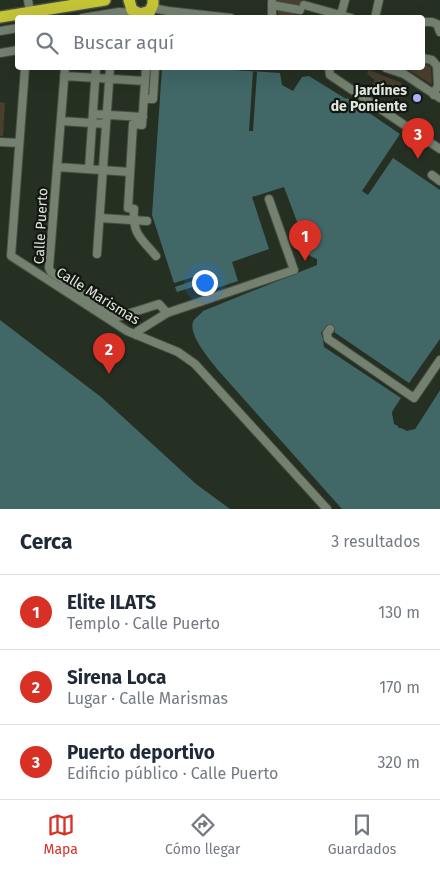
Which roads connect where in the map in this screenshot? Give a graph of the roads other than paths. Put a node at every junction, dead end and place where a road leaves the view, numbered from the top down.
1 (64, 0) edge
2 (105, 0) edge
3 (345, 0) edge
4 (379, 0) edge
5 (272, 2) edge
6 (28, 3) edge
7 (302, 8) edge
8 (141, 9) edge
9 (318, 9) edge
10 (0, 10) edge
11 (100, 15) edge
12 (204, 15) edge
13 (272, 15) edge
14 (338, 15) edge
15 (341, 15) edge
16 (376, 15) edge
17 (0, 17) edge
18 (425, 22) edge
19 (15, 28) edge
20 (0, 31) edge
21 (440, 32) edge
22 (15, 50) edge
23 (0, 53) edge
24 (425, 59) edge
25 (25, 70) edge
26 (96, 70) edge
27 (110, 70) edge
28 (146, 70) edge
29 (155, 70) edge
30 (329, 70) edge
31 (392, 70) edge
32 (64, 72) edge
33 (96, 78) junction
34 (110, 79) junction
35 (145, 81) junction
36 (437, 96) edge
37 (144, 98) junction
38 (93, 114) junction
39 (107, 114) junction
40 (143, 117) junction
41 (60, 121) junction
42 (92, 123) junction
43 (106, 124) junction
44 (0, 142) edge
45 (19, 143) junction
46 (440, 149) edge
47 (57, 167) junction
48 (89, 169) junction
49 (103, 170) junction
50 (130, 172) junction
51 (432, 175) dead end
52 (440, 180) edge
53 (269, 199) dead end
54 (100, 218) junction
55 (133, 220) junction
56 (147, 222) dead end
57 (97, 254) dead end
58 (156, 256) dead end
59 (167, 313) junction
60 (330, 329) dead end
61 (136, 335) junction
62 (440, 360) edge
63 (327, 509) edge

1 - 6 highway
2 - 17 highway
3 - 15 street
4 - 16 street
5 - 7 street
5 - 13 street
6 - 10 highway
7 - 9 street
8 - 11 street
8 - 12 street
9 - 14 street
18 - 21 street
19 - 20 street
22 - 23 street
24 - 36 street
25 - 45 street, Calle Marismas
26 - 33 street
27 - 34 street
28 - 35 street
29 - 37 street
30 - 46 street
31 - 36 street
32 - 33 street, Calle Puerto
32 - 41 street, Calle Puerto
33 - 34 street, Calle Puerto
33 - 38 street
34 - 35 street, Calle Puerto
34 - 39 street
35 - 37 street
37 - 40 street
38 - 39 street
38 - 42 street
39 - 40 street
39 - 43 street
40 - 50 street
41 - 42 street
41 - 47 street, Calle Puerto
42 - 43 street
42 - 48 street
43 - 49 street
44 - 45 street
45 - 61 street, Calle Marismas
47 - 48 street
47 - 59 street, Calle Puerto
48 - 49 street
49 - 50 street
49 - 54 street
50 - 55 street
51 - 52 street
53 - 59 street
54 - 55 street
54 - 57 street
55 - 56 street
55 - 58 street
59 - 61 street
60 - 62 street
61 - 63 street, Calle Marismas

